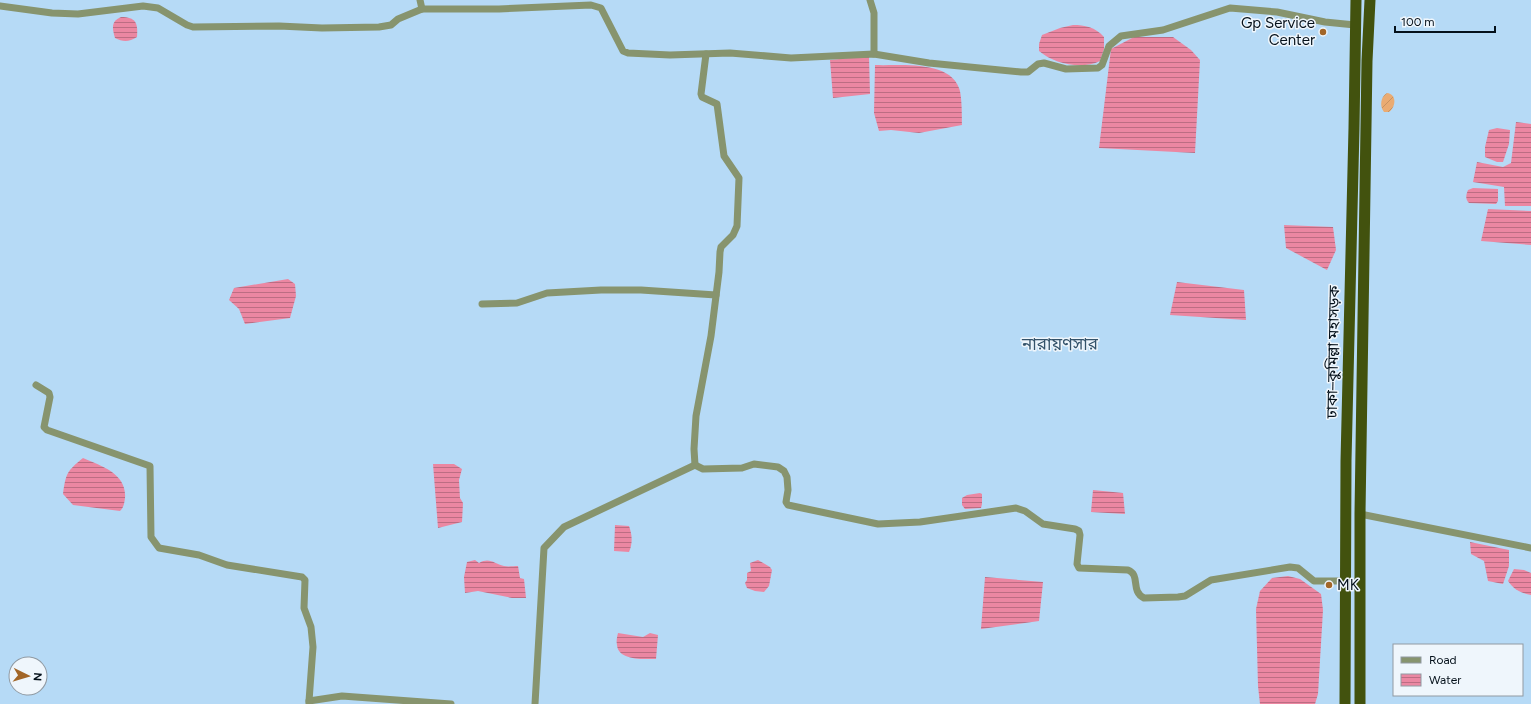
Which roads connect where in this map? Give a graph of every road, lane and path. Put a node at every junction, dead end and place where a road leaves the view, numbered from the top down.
1 (420, 0) edge
2 (870, 0) edge
3 (1356, 0) edge
4 (1370, 0) edge
5 (0, 6) edge
6 (422, 9) junction
7 (1355, 25) junction
8 (706, 54) junction
9 (874, 54) junction
10 (1354, 128) junction
11 (1366, 128) junction
12 (716, 295) junction
13 (482, 304) dead end
14 (36, 385) dead end
15 (695, 464) junction
16 (1360, 514) junction
17 (1531, 548) edge
18 (1345, 581) junction
19 (1345, 664) junction
20 (1360, 664) junction
21 (309, 702) edge
22 (451, 704) edge
23 (535, 704) edge
24 (1345, 704) edge
25 (1360, 704) edge

1 - 6 street
2 - 9 street
3 - 7 highway, ঢাকা–কুমিল্লা মহাসড়ক
4 - 11 highway, ঢাকা–কুমিল্লা মহাসড়ক
5 - 6 street
6 - 8 street
7 - 9 street
7 - 10 highway, ঢাকা–কুমিল্লা মহাসড়ক
8 - 9 street
8 - 12 street
10 - 11 highway
10 - 18 highway, ঢাকা–কুমিল্লা মহাসড়ক
11 - 16 highway, ঢাকা–কুমিল্লা মহাসড়ক
12 - 13 street
12 - 15 street
14 - 21 street
15 - 18 street
15 - 23 street
16 - 17 street
16 - 20 highway, ঢাকা–কুমিল্লা মহাসড়ক
18 - 19 highway, ঢাকা–কুমিল্লা মহাসড়ক
19 - 20 highway
19 - 24 highway, ঢাকা–কুমিল্লা মহাসড়ক
20 - 25 highway, ঢাকা–কুমিল্লা মহাসড়ক
21 - 22 street

